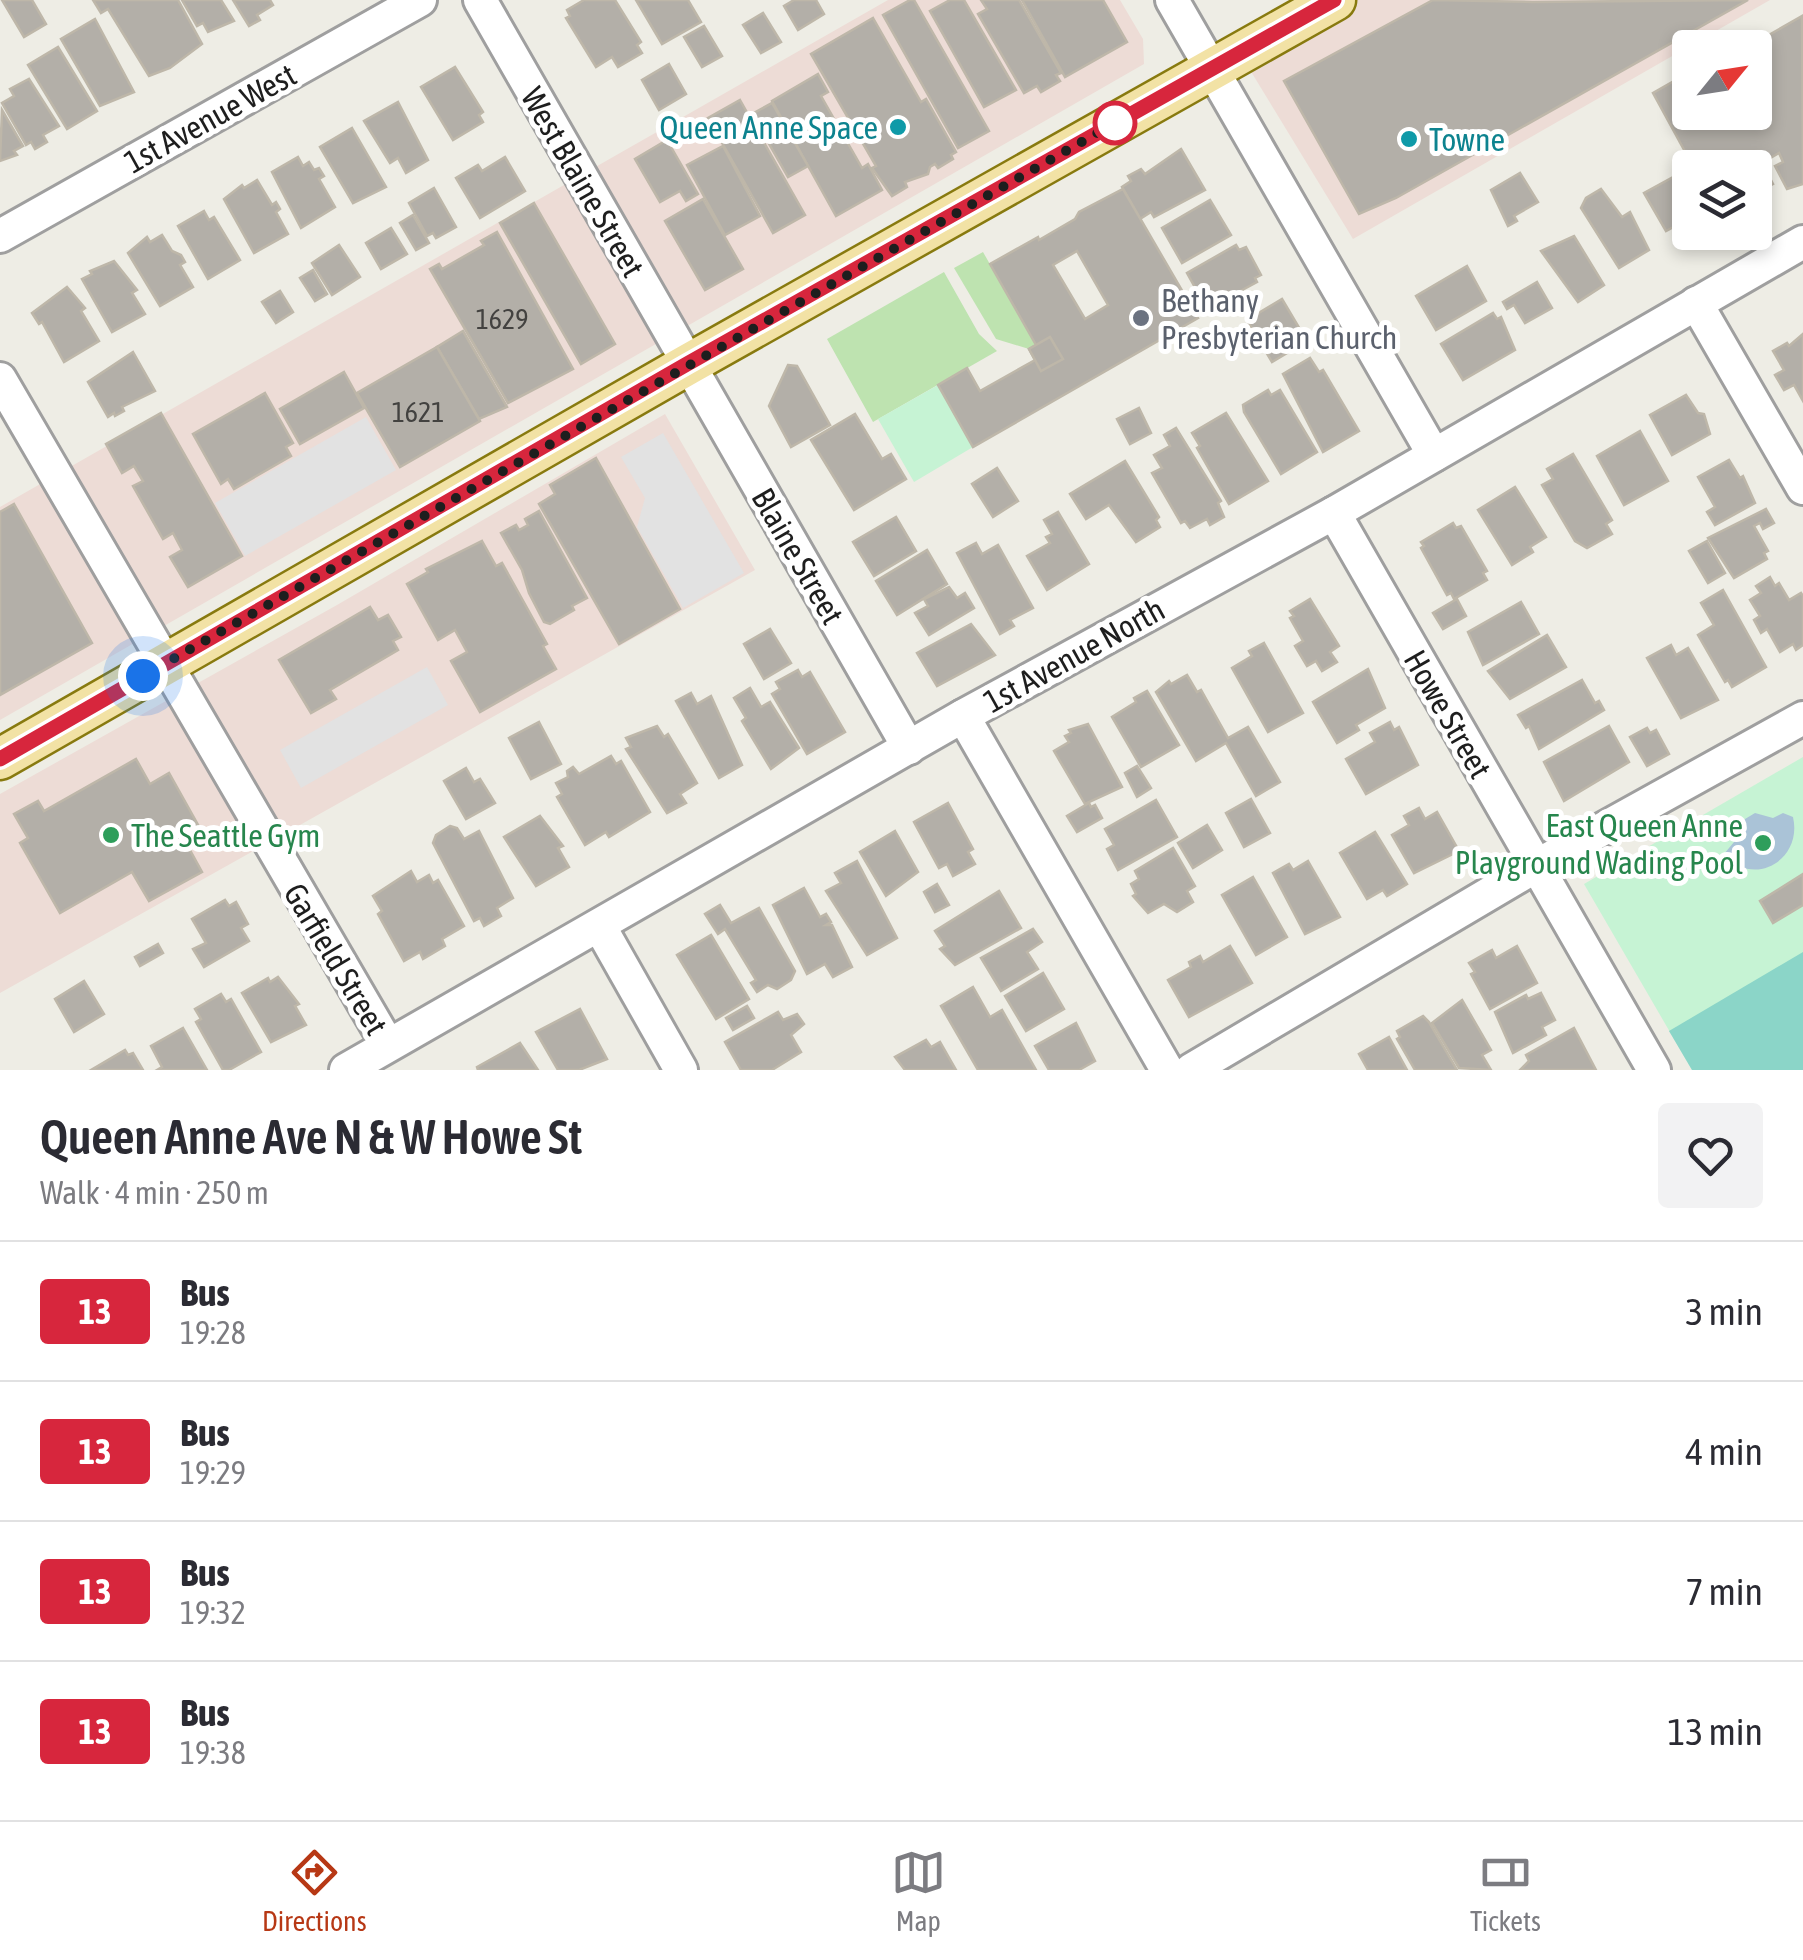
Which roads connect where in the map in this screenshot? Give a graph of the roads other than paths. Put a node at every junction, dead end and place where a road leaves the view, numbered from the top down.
1 (420, 0) edge
2 (480, 0) edge
3 (1172, 0) edge
4 (1334, 0) edge
5 (1211, 68) junction
6 (0, 236) edge
7 (1803, 242) edge
8 (1696, 303) junction
9 (687, 364) junction
10 (0, 379) edge
11 (1434, 455) junction
12 (1803, 488) edge
13 (1334, 513) junction
14 (163, 665) junction
15 (964, 716) junction
16 (1803, 718) edge
17 (909, 748) junction
18 (0, 760) edge
19 (1536, 866) junction
20 (600, 927) junction
21 (388, 1046) junction
22 (346, 1070) edge
23 (682, 1070) edge
24 (1167, 1070) edge
25 (1191, 1070) edge
26 (1654, 1070) edge

1 - 6 street, 1st Avenue West
2 - 9 street, West Blaine Street
3 - 5 street
4 - 5 main road
5 - 9 main road
5 - 11 street
7 - 8 street, 1st Avenue North
8 - 11 street, 1st Avenue North
8 - 12 street
9 - 14 main road
9 - 17 street, Blaine Street
10 - 14 street, Garfield Street
11 - 13 street, 1st Avenue North
13 - 15 street, 1st Avenue North
13 - 19 street, Howe Street
14 - 18 main road
14 - 21 street, Garfield Street
15 - 17 street, 1st Avenue North
15 - 24 street
16 - 19 street
17 - 20 street, 1st Avenue North
19 - 25 street
19 - 26 street, Howe Street
20 - 21 street, 1st Avenue North
20 - 23 street
21 - 22 street, 1st Avenue North

